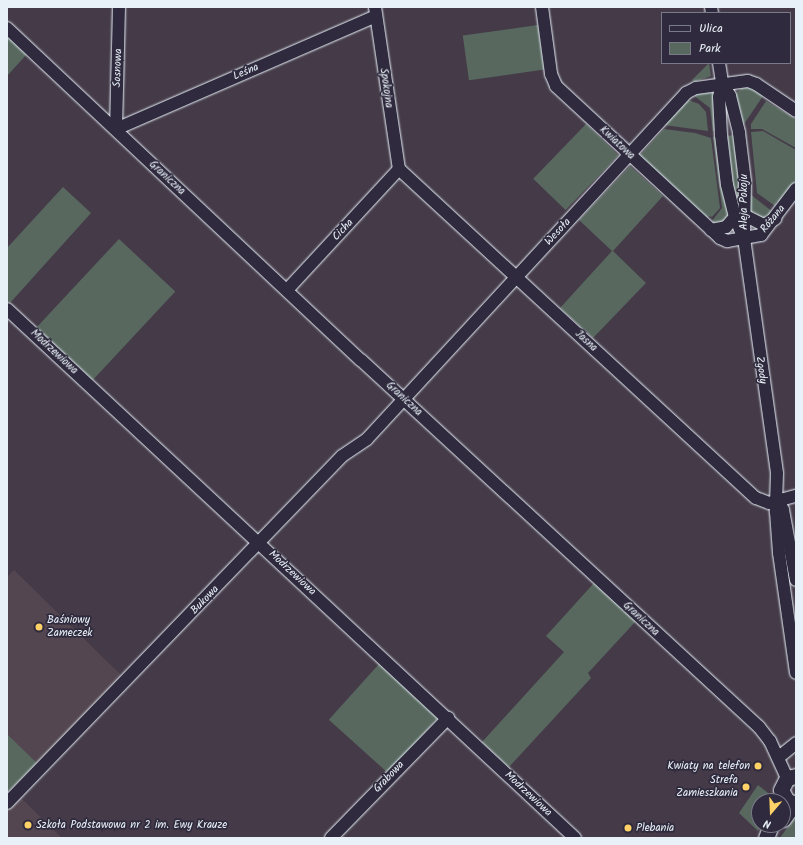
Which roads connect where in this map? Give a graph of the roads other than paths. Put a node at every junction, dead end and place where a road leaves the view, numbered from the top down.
1 (119, 7) edge
2 (542, 7) edge
3 (375, 11) edge
4 (7, 28) edge
5 (719, 64) edge
6 (722, 83) junction
7 (796, 112) edge
8 (116, 129) junction
9 (629, 155) junction
10 (399, 169) junction
11 (796, 189) edge
12 (740, 217) junction
13 (776, 218) junction
14 (711, 230) junction
15 (744, 238) junction
16 (516, 277) junction
17 (287, 290) junction
18 (7, 309) edge
19 (404, 398) junction
20 (796, 496) edge
21 (778, 501) junction
22 (260, 543) junction
23 (796, 580) edge
24 (796, 672) edge
25 (448, 718) junction
26 (796, 743) edge
27 (779, 758) junction
28 (792, 777) edge
29 (785, 793) edge
30 (7, 803) edge
31 (331, 838) edge
32 (575, 838) edge

1 - 8 street, Sosnowa
2 - 9 street, Kwiatowa
3 - 8 street, Leśna
3 - 10 street, Spokojna
4 - 8 street, Graniczna
5 - 6 street, Aleja Pokoju
6 - 7 street, Wesoła
6 - 9 street, Wesoła
6 - 12 street, Aleja Pokoju
6 - 12 street, Aleja Pokoju
8 - 17 street, Graniczna
9 - 14 street, Kwiatowa
9 - 16 street, Wesoła
10 - 16 street, Jasna
10 - 17 street, Cicha
11 - 13 street, Różana
12 - 13 street
12 - 14 street
12 - 15 street, Aleja Pokoju
13 - 15 street, Różana
14 - 15 street, Kwiatowa
15 - 21 street, Zgody
16 - 19 street, Wesoła
16 - 21 street, Jasna
17 - 19 street, Graniczna
18 - 22 street, Modrzewiowa
19 - 22 street, Bukowa
19 - 27 street, Graniczna
20 - 21 street
21 - 23 street, Zgody
21 - 24 street, Zgody
22 - 25 street, Modrzewiowa
22 - 30 street, Bukowa
25 - 31 street, Grabowa
25 - 32 street, Modrzewiowa
26 - 27 street
27 - 28 street, Graniczna
28 - 29 street

